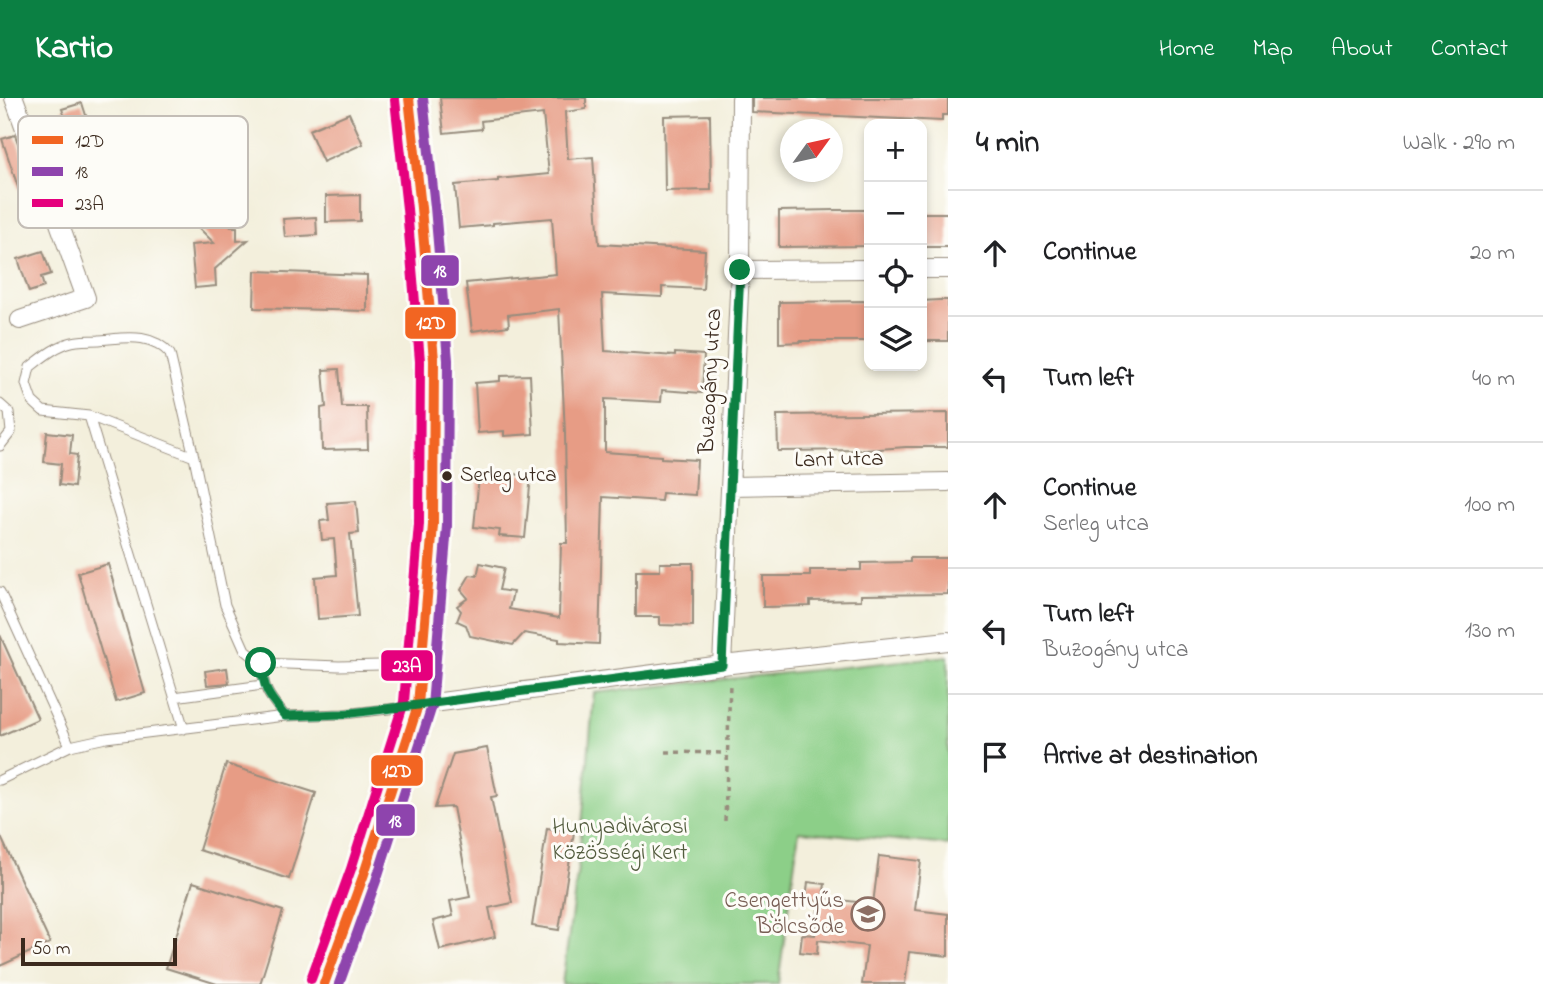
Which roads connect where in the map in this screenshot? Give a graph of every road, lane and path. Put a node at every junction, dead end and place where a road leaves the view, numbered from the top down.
1 (14, 98) edge
2 (409, 98) edge
3 (741, 98) edge
4 (20, 116) edge
5 (61, 228) edge
6 (864, 269) edge
7 (927, 269) edge
8 (948, 269) edge
9 (740, 270) junction
10 (20, 320) dead end
11 (0, 404) edge
12 (89, 416) junction
13 (0, 446) edge
14 (194, 457) junction
15 (948, 482) edge
16 (731, 486) junction
17 (0, 592) edge
18 (948, 641) edge
19 (261, 663) junction
20 (421, 664) junction
21 (727, 665) junction
22 (264, 685) junction
23 (174, 697) junction
24 (418, 705) junction
25 (285, 716) junction
26 (184, 729) junction
27 (70, 746) junction
28 (666, 752) dead end
29 (727, 753) junction
30 (0, 780) edge
31 (725, 821) dead end
32 (324, 984) edge

1 - 4 street
2 - 20 street
3 - 9 street, Buzogány utca
5 - 10 street
6 - 9 street
7 - 8 street
9 - 16 street, Buzogány utca
11 - 13 lane
12 - 14 lane
12 - 14 lane
12 - 23 lane
14 - 19 lane
15 - 16 street, Lant utca
16 - 21 street, Buzogány utca
17 - 27 lane
18 - 21 street
19 - 20 lane
19 - 22 lane
20 - 24 street
21 - 24 street
21 - 29 path
22 - 23 lane
22 - 25 lane
23 - 26 lane
24 - 25 lane
24 - 32 street
25 - 26 lane
26 - 27 lane
27 - 30 lane
28 - 29 path
29 - 31 path

